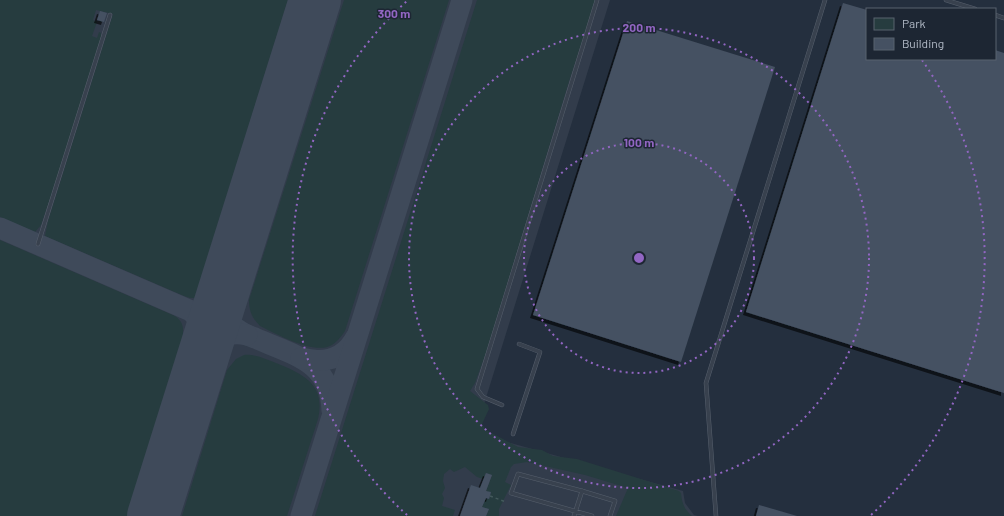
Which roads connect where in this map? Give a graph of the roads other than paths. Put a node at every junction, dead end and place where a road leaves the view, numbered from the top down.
1 (597, 0) edge
2 (825, 0) edge
3 (946, 0) edge
4 (972, 8) edge
5 (110, 15) dead end
6 (38, 244) dead end
7 (519, 344) dead end
8 (502, 405) dead end
9 (513, 434) dead end
10 (582, 491) junction
11 (575, 511) junction
12 (574, 516) edge
13 (592, 516) edge
14 (610, 516) edge
15 (716, 516) edge

1 - 8 lane
2 - 15 lane
3 - 4 lane
5 - 6 lane
7 - 9 lane
10 - 11 lane
10 - 11 lane
10 - 14 lane
11 - 12 lane
11 - 13 lane

